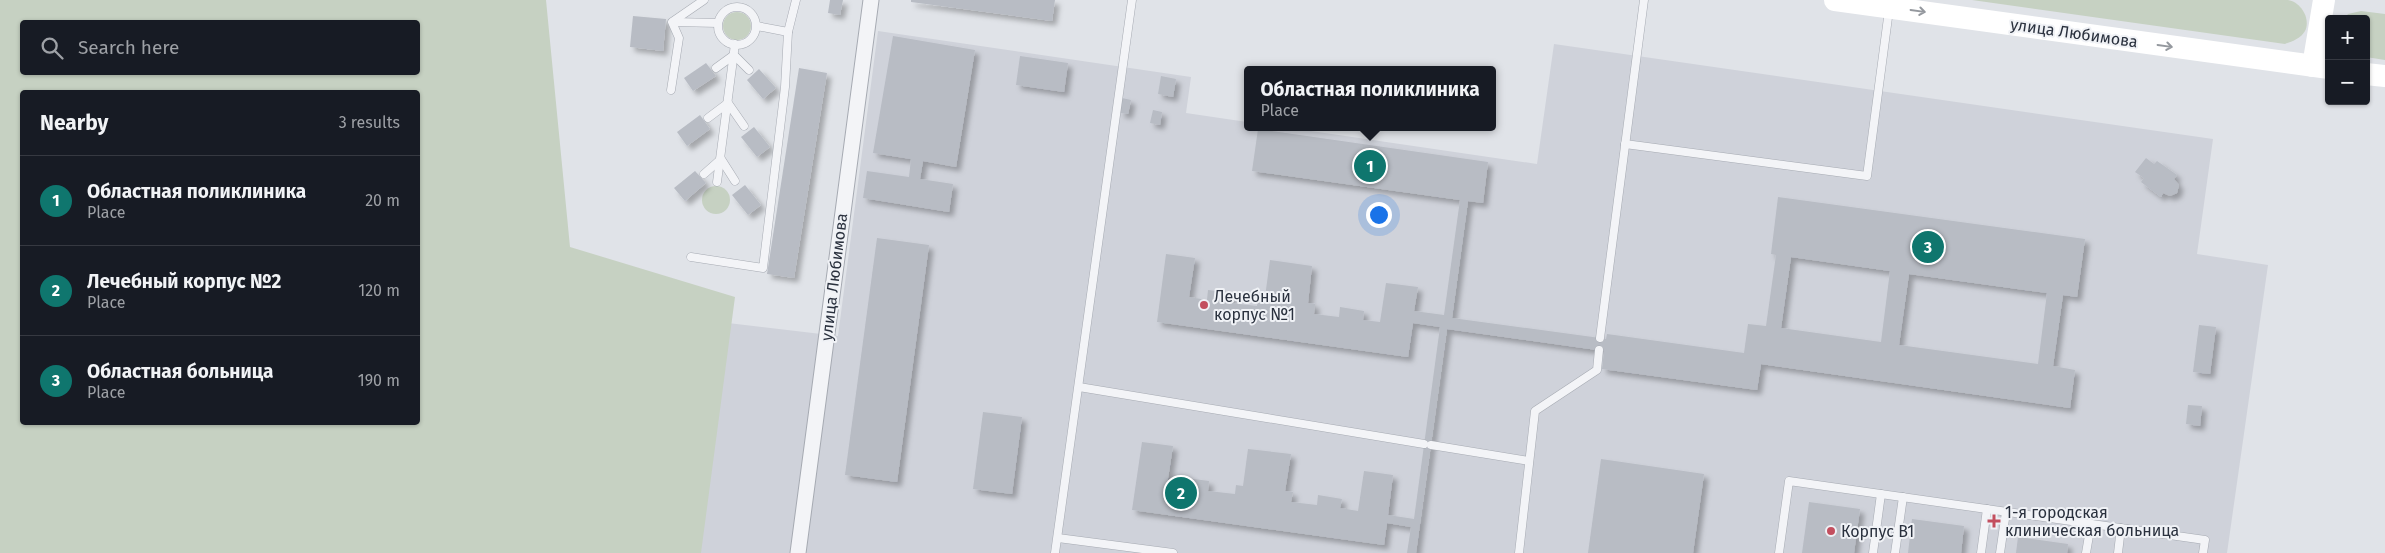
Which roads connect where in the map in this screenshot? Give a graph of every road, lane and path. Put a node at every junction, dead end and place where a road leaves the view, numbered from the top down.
1 (704, 0) edge
2 (744, 0) edge
3 (796, 0) edge
4 (871, 0) edge
5 (1132, 0) edge
6 (1644, 0) edge
7 (1835, 0) edge
8 (2324, 0) edge
9 (742, 8) junction
10 (1890, 8) junction
11 (672, 22) junction
12 (718, 23) junction
13 (757, 26) junction
14 (788, 32) junction
15 (735, 44) junction
16 (734, 55) junction
17 (2321, 67) edge
18 (716, 68) dead end
19 (749, 70) dead end
20 (2370, 74) edge
21 (2385, 76) edge
22 (670, 90) dead end
23 (728, 104) junction
24 (708, 118) dead end
25 (744, 126) dead end
26 (1625, 144) junction
27 (720, 159) junction
28 (704, 174) dead end
29 (718, 182) dead end
30 (735, 182) dead end
31 (691, 257) dead end
32 (1600, 338) dead end
33 (1599, 350) dead end
34 (1079, 387) junction
35 (1529, 461) junction
36 (1881, 494) junction
37 (1903, 497) junction
38 (1987, 509) junction
39 (2006, 512) junction
40 (2090, 524) junction
41 (2121, 528) junction
42 (1058, 538) junction
43 (798, 553) edge
44 (1055, 553) edge
45 (1173, 553) edge
46 (1519, 553) edge
47 (1778, 553) edge
48 (1873, 553) edge
49 (1895, 553) edge
50 (1981, 553) edge
51 (2000, 553) edge
52 (2086, 553) edge
53 (2118, 553) edge
54 (2203, 553) edge

1 - 11 lane
2 - 9 lane
3 - 14 lane
4 - 43 street, улица Любимова
5 - 34 lane
6 - 26 lane
7 - 10 main road, улица Любимова
8 - 17 main road, улица Любимова
9 - 12 lane
9 - 13 lane
10 -> 17 main road, улица Любимова
10 - 26 lane
11 - 12 lane
11 - 22 lane
12 - 15 lane
13 - 14 lane
13 - 15 lane
14 - 31 lane
15 - 16 lane
16 - 18 lane
16 - 19 lane
16 - 23 lane
20 - 21 main road
23 - 24 lane
23 - 25 lane
23 - 27 lane
26 - 32 lane
27 - 28 lane
27 - 29 lane
27 - 30 lane
33 - 35 lane
34 - 35 lane
34 - 42 lane
35 - 46 lane
36 - 37 lane
36 - 47 lane
36 - 48 lane
37 - 38 lane
37 - 49 lane
38 - 39 lane
38 - 50 lane
39 - 40 lane
39 - 51 lane
40 - 41 lane
40 - 52 lane
41 - 53 lane
41 - 54 lane
42 - 44 lane
42 - 45 lane

